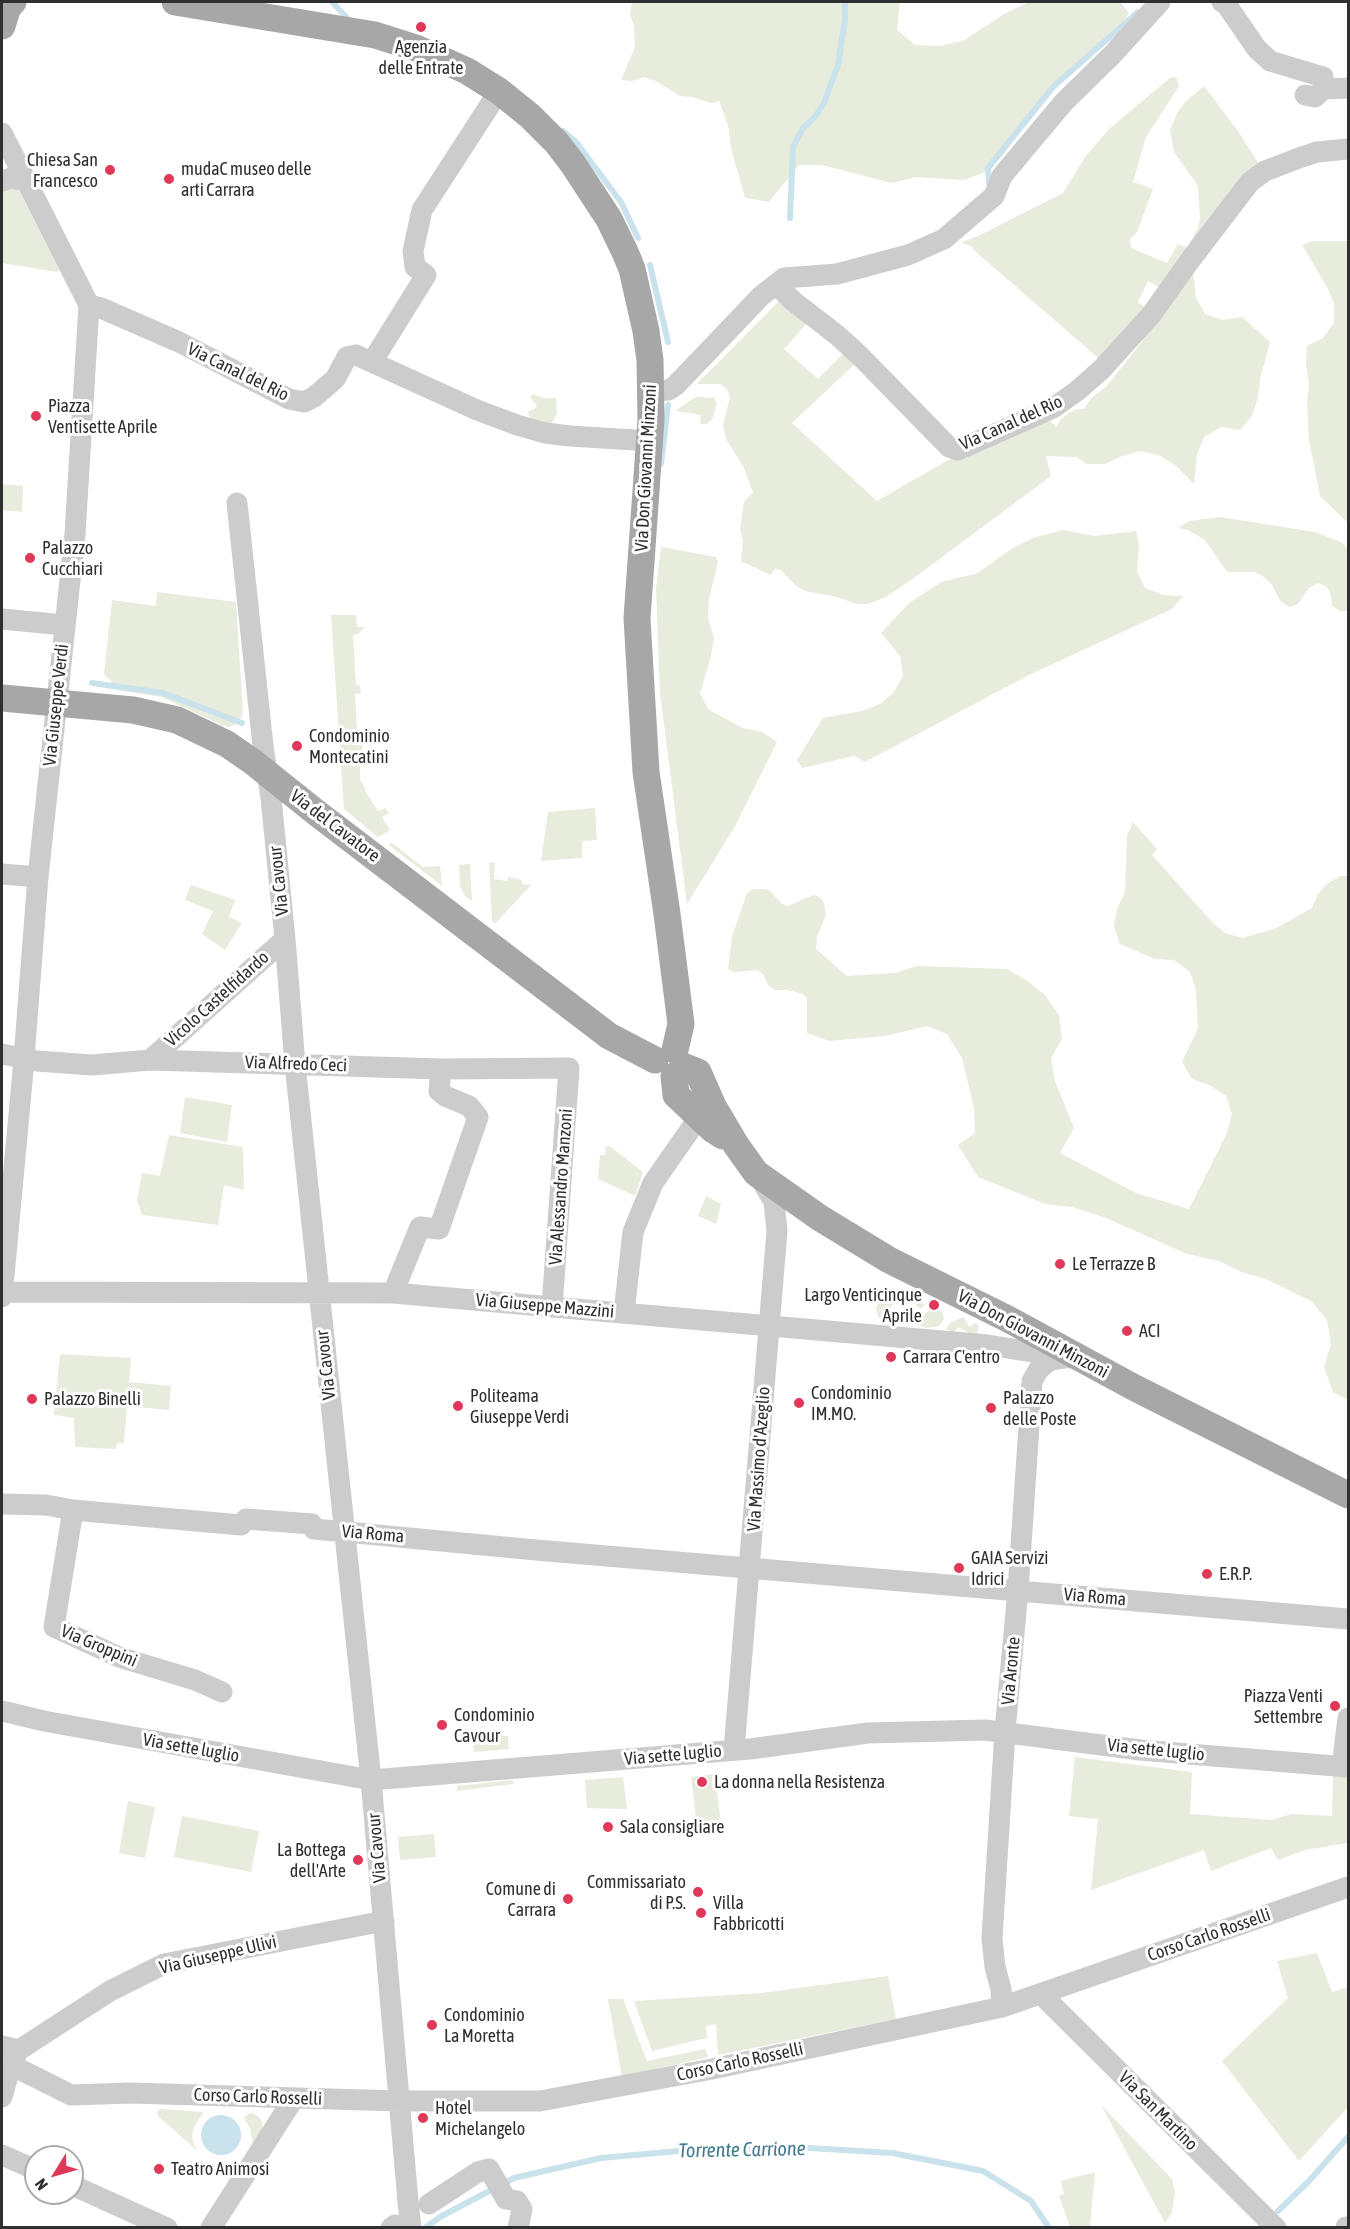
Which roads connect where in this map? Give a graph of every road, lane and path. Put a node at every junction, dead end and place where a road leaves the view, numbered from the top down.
1 (4, 2) edge
2 (13, 2) edge
3 (175, 2) edge
4 (1160, 2) edge
5 (1222, 2) edge
6 (2, 25) edge
7 (1348, 88) edge
8 (499, 91) junction
9 (2, 133) edge
10 (1348, 149) edge
11 (2, 181) edge
12 (26, 181) junction
13 (776, 284) junction
14 (89, 305) junction
15 (372, 362) junction
16 (664, 388) junction
17 (650, 441) junction
18 (237, 503) dead end
19 (2, 619) edge
20 (64, 625) junction
21 (2, 698) edge
22 (57, 702) junction
23 (268, 774) junction
24 (2, 873) edge
25 (38, 877) junction
26 (285, 939) junction
27 (2, 1054) edge
28 (24, 1058) junction
29 (150, 1060) junction
30 (670, 1061) junction
31 (295, 1064) junction
32 (569, 1068) joint
33 (441, 1069) junction
34 (699, 1117) junction
35 (736, 1145) junction
36 (756, 1173) junction
37 (7, 1182) edge
38 (2, 1292) edge
39 (319, 1292) junction
40 (393, 1293) junction
41 (2, 1298) edge
42 (552, 1306) junction
43 (624, 1313) junction
44 (768, 1326) junction
45 (1076, 1360) junction
46 (1348, 1495) edge
47 (2, 1504) edge
48 (74, 1510) junction
49 (344, 1532) junction
50 (760, 1569) junction
51 (1018, 1590) junction
52 (1348, 1619) edge
53 (222, 1692) dead end
54 (2, 1711) edge
55 (1348, 1718) edge
56 (1005, 1731) junction
57 (734, 1750) junction
58 (1345, 1767) edge
59 (371, 1780) junction
60 (1348, 1887) edge
61 (384, 1921) junction
62 (1041, 1994) junction
63 (1002, 2007) junction
64 (10, 2054) edge
65 (2, 2097) edge
66 (294, 2098) junction
67 (398, 2101) junction
68 (2, 2155) edge
69 (24, 2165) edge
70 (84, 2190) edge
71 (429, 2204) dead end
72 (399, 2227) edge
73 (167, 2228) edge
74 (211, 2228) edge
75 (518, 2228) edge
76 (1276, 2228) edge

1 - 6 main road
2 - 6 main road
3 - 8 main road, Via Don Giovanni Minzoni
4 - 13 street
5 - 7 street
8 - 15 street
8 - 16 main road, Via Don Giovanni Minzoni
9 - 12 street
10 - 13 street, Via Canal del Rio
11 - 12 street
12 - 14 street
13 - 16 street
14 - 15 street, Via Canal del Rio
14 - 20 street, Via Giuseppe Verdi
15 - 17 street, Via Canal del Rio
16 - 17 main road, Via Don Giovanni Minzoni
17 - 30 main road, Via Don Giovanni Minzoni
18 - 23 street, Via Cavour
19 - 20 street
20 - 22 street, Via Giuseppe Verdi
21 - 22 main road, Via del Cavatore
22 - 23 main road, Via del Cavatore
22 - 25 street, Via Giuseppe Verdi
23 - 26 street, Via Cavour
23 - 30 main road, Via del Cavatore
24 - 25 street
25 - 28 street, Via Giuseppe Verdi
26 - 29 street, Vicolo Castelfidardo
26 - 31 street, Via Cavour
27 - 28 street, Via Alfredo Ceci
28 - 29 street, Via Alfredo Ceci
28 - 37 street, Via Giuseppe Verdi
29 - 31 street, Via Alfredo Ceci
30 - 34 main road, Via Don Giovanni Minzoni
30 - 35 main road, Via Don Giovanni Minzoni
31 - 33 street, Via Alfredo Ceci
31 - 39 street, Via Cavour
32 - 33 street, Via Alfredo Ceci
32 - 42 street, Via Alessandro Manzoni
33 - 40 street
34 - 35 main road, Via Don Giovanni Minzoni
34 - 43 street
35 - 36 main road, Via Don Giovanni Minzoni
36 - 44 street, Via Massimo d'Azeglio
36 - 45 main road, Via Don Giovanni Minzoni
37 - 38 street, Via Giuseppe Verdi
38 - 39 street, Via Giuseppe Mazzini
38 - 41 street, Via Giuseppe Verdi
39 - 40 street, Via Giuseppe Mazzini
39 - 49 street, Via Cavour
40 - 42 street, Via Giuseppe Mazzini
42 - 43 street, Via Giuseppe Mazzini
43 - 44 street, Via Giuseppe Mazzini
44 - 45 street, Via Giuseppe Mazzini
44 - 50 street, Via Massimo d'Azeglio
45 - 46 main road, Via Don Giovanni Minzoni
45 - 51 street, Via Aronte
47 - 48 street, Via Roma
48 - 49 street, Via Roma
48 - 53 street, Via Groppini
49 - 50 street, Via Roma
49 - 59 street, Via Cavour
50 - 51 street, Via Roma
50 - 57 street, Via Massimo d'Azeglio
51 - 52 street, Via Roma
51 - 56 street, Via Aronte
54 - 59 street, Via sette luglio
55 - 58 street
56 - 57 street, Via sette luglio
56 - 58 street, Via sette luglio
56 - 63 street, Via Aronte
57 - 59 street, Via sette luglio
59 - 61 street, Via Cavour
60 - 62 street, Corso Carlo Rosselli
61 - 64 street, Via Giuseppe Ulivi
61 - 67 street, Via Cavour
62 - 63 street, Corso Carlo Rosselli
62 - 76 street, Via San Martino
63 - 67 street, Corso Carlo Rosselli
64 - 65 street
64 - 66 street, Corso Carlo Rosselli
66 - 67 street, Corso Carlo Rosselli
66 - 74 street
67 - 72 street, Via Cavour, bridge
68 - 69 street
70 - 73 street
71 - 75 street

